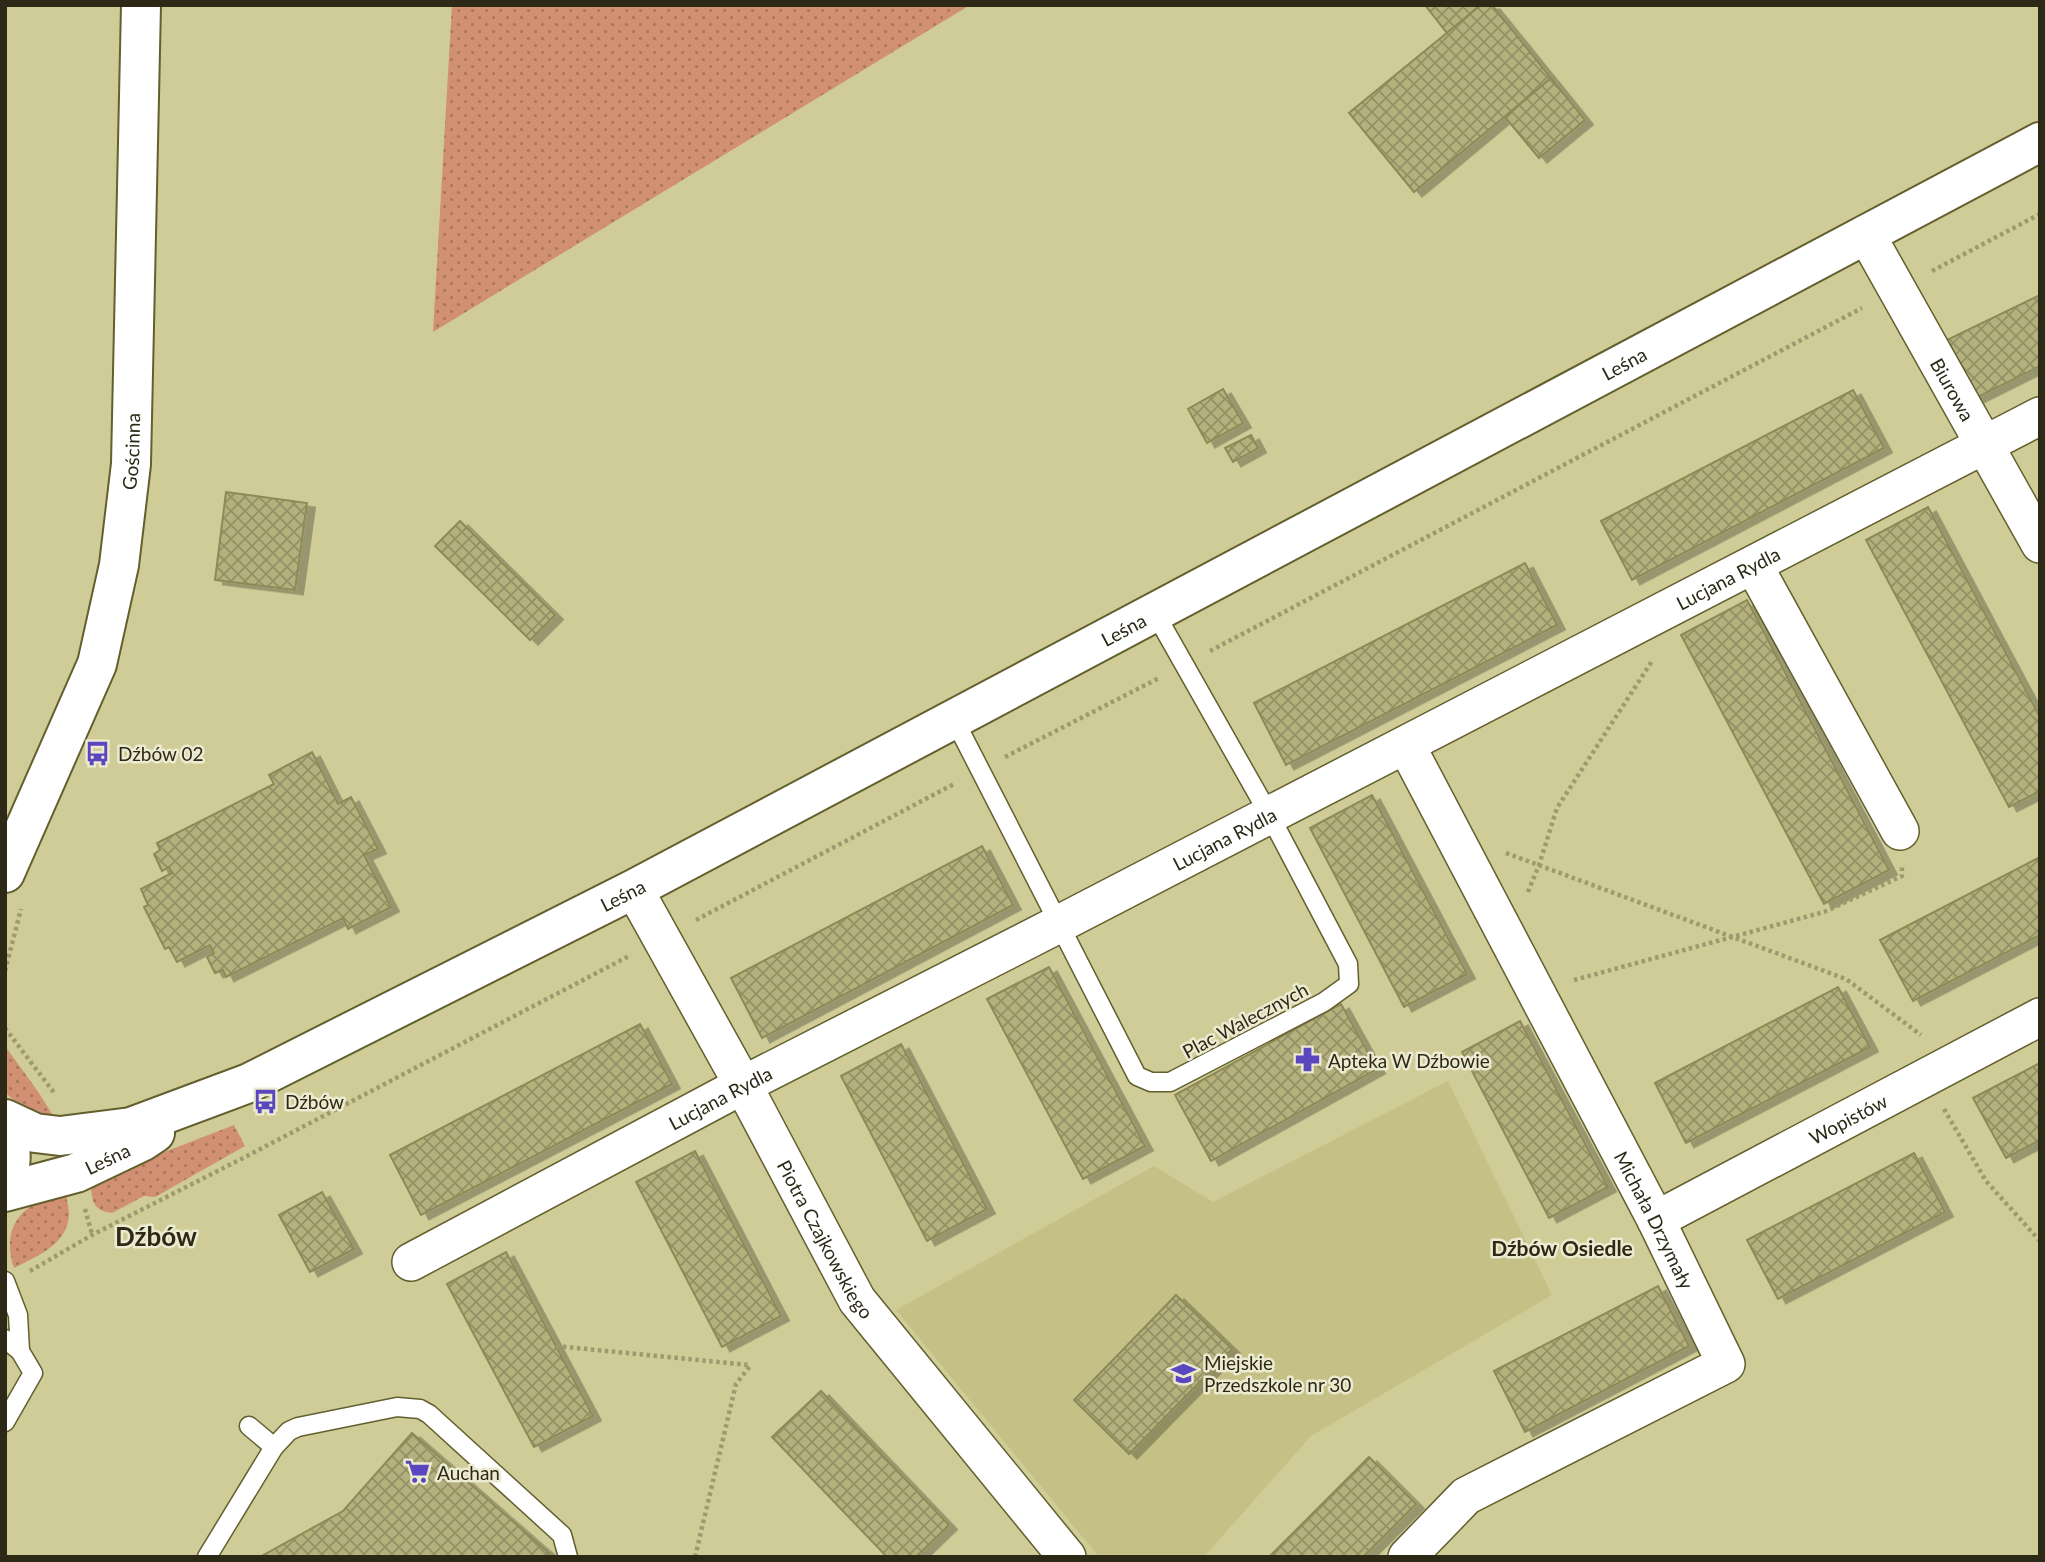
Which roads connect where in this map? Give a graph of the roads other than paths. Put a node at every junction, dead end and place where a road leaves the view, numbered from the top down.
1 (141, 5) edge
2 (2040, 142) edge
3 (1866, 234) junction
4 (2040, 416) edge
5 (1985, 446) junction
6 (2040, 544) edge
7 (1754, 566) junction
8 (1155, 613) junction
9 (954, 719) junction
10 (1406, 745) junction
11 (1270, 816) junction
12 (1900, 831) road end
13 (5, 873) edge
14 (635, 889) junction
15 (1059, 924) junction
16 (2040, 1017) edge
17 (743, 1085) junction
18 (201, 1102) junction
19 (5, 1119) edge
20 (5, 1130) edge
21 (5, 1190) edge
22 (1656, 1220) junction
23 (411, 1262) dead end
24 (6, 1283) edge
25 (5, 1339) edge
26 (20, 1351) junction
27 (5, 1422) edge
28 (249, 1426) dead end
29 (274, 1447) junction
30 (207, 1557) edge
31 (568, 1557) edge
32 (1067, 1557) edge
33 (1407, 1557) edge

1 - 13 street, Gościnna
2 - 3 street, Leśna
3 - 5 street, Biurowa
3 - 8 street, Leśna
4 - 5 street, Lucjana Rydla
5 - 6 street, Biurowa
5 - 7 street, Lucjana Rydla
7 - 10 street, Lucjana Rydla
7 - 12 street
8 - 9 street, Leśna
8 - 11 lane, Plac Walecznych
9 - 14 street, Leśna
9 - 15 lane, Plac Walecznych
10 - 11 street, Lucjana Rydla
10 - 22 street, Michała Drzymały
11 - 15 street, Lucjana Rydla
11 - 15 lane, Plac Walecznych
14 - 17 street, Piotra Czajkowskiego
14 - 18 street, Leśna
15 - 17 street, Lucjana Rydla
16 - 22 street, Wopistów
17 - 23 street, Lucjana Rydla
17 - 32 street, Piotra Czajkowskiego
18 - 19 street, Leśna
18 - 21 street, Leśna
20 - 21 street
22 - 33 street, Michała Drzymały
24 - 26 lane
25 - 26 lane
26 - 27 lane
28 - 29 lane
29 - 30 lane
29 - 31 lane

